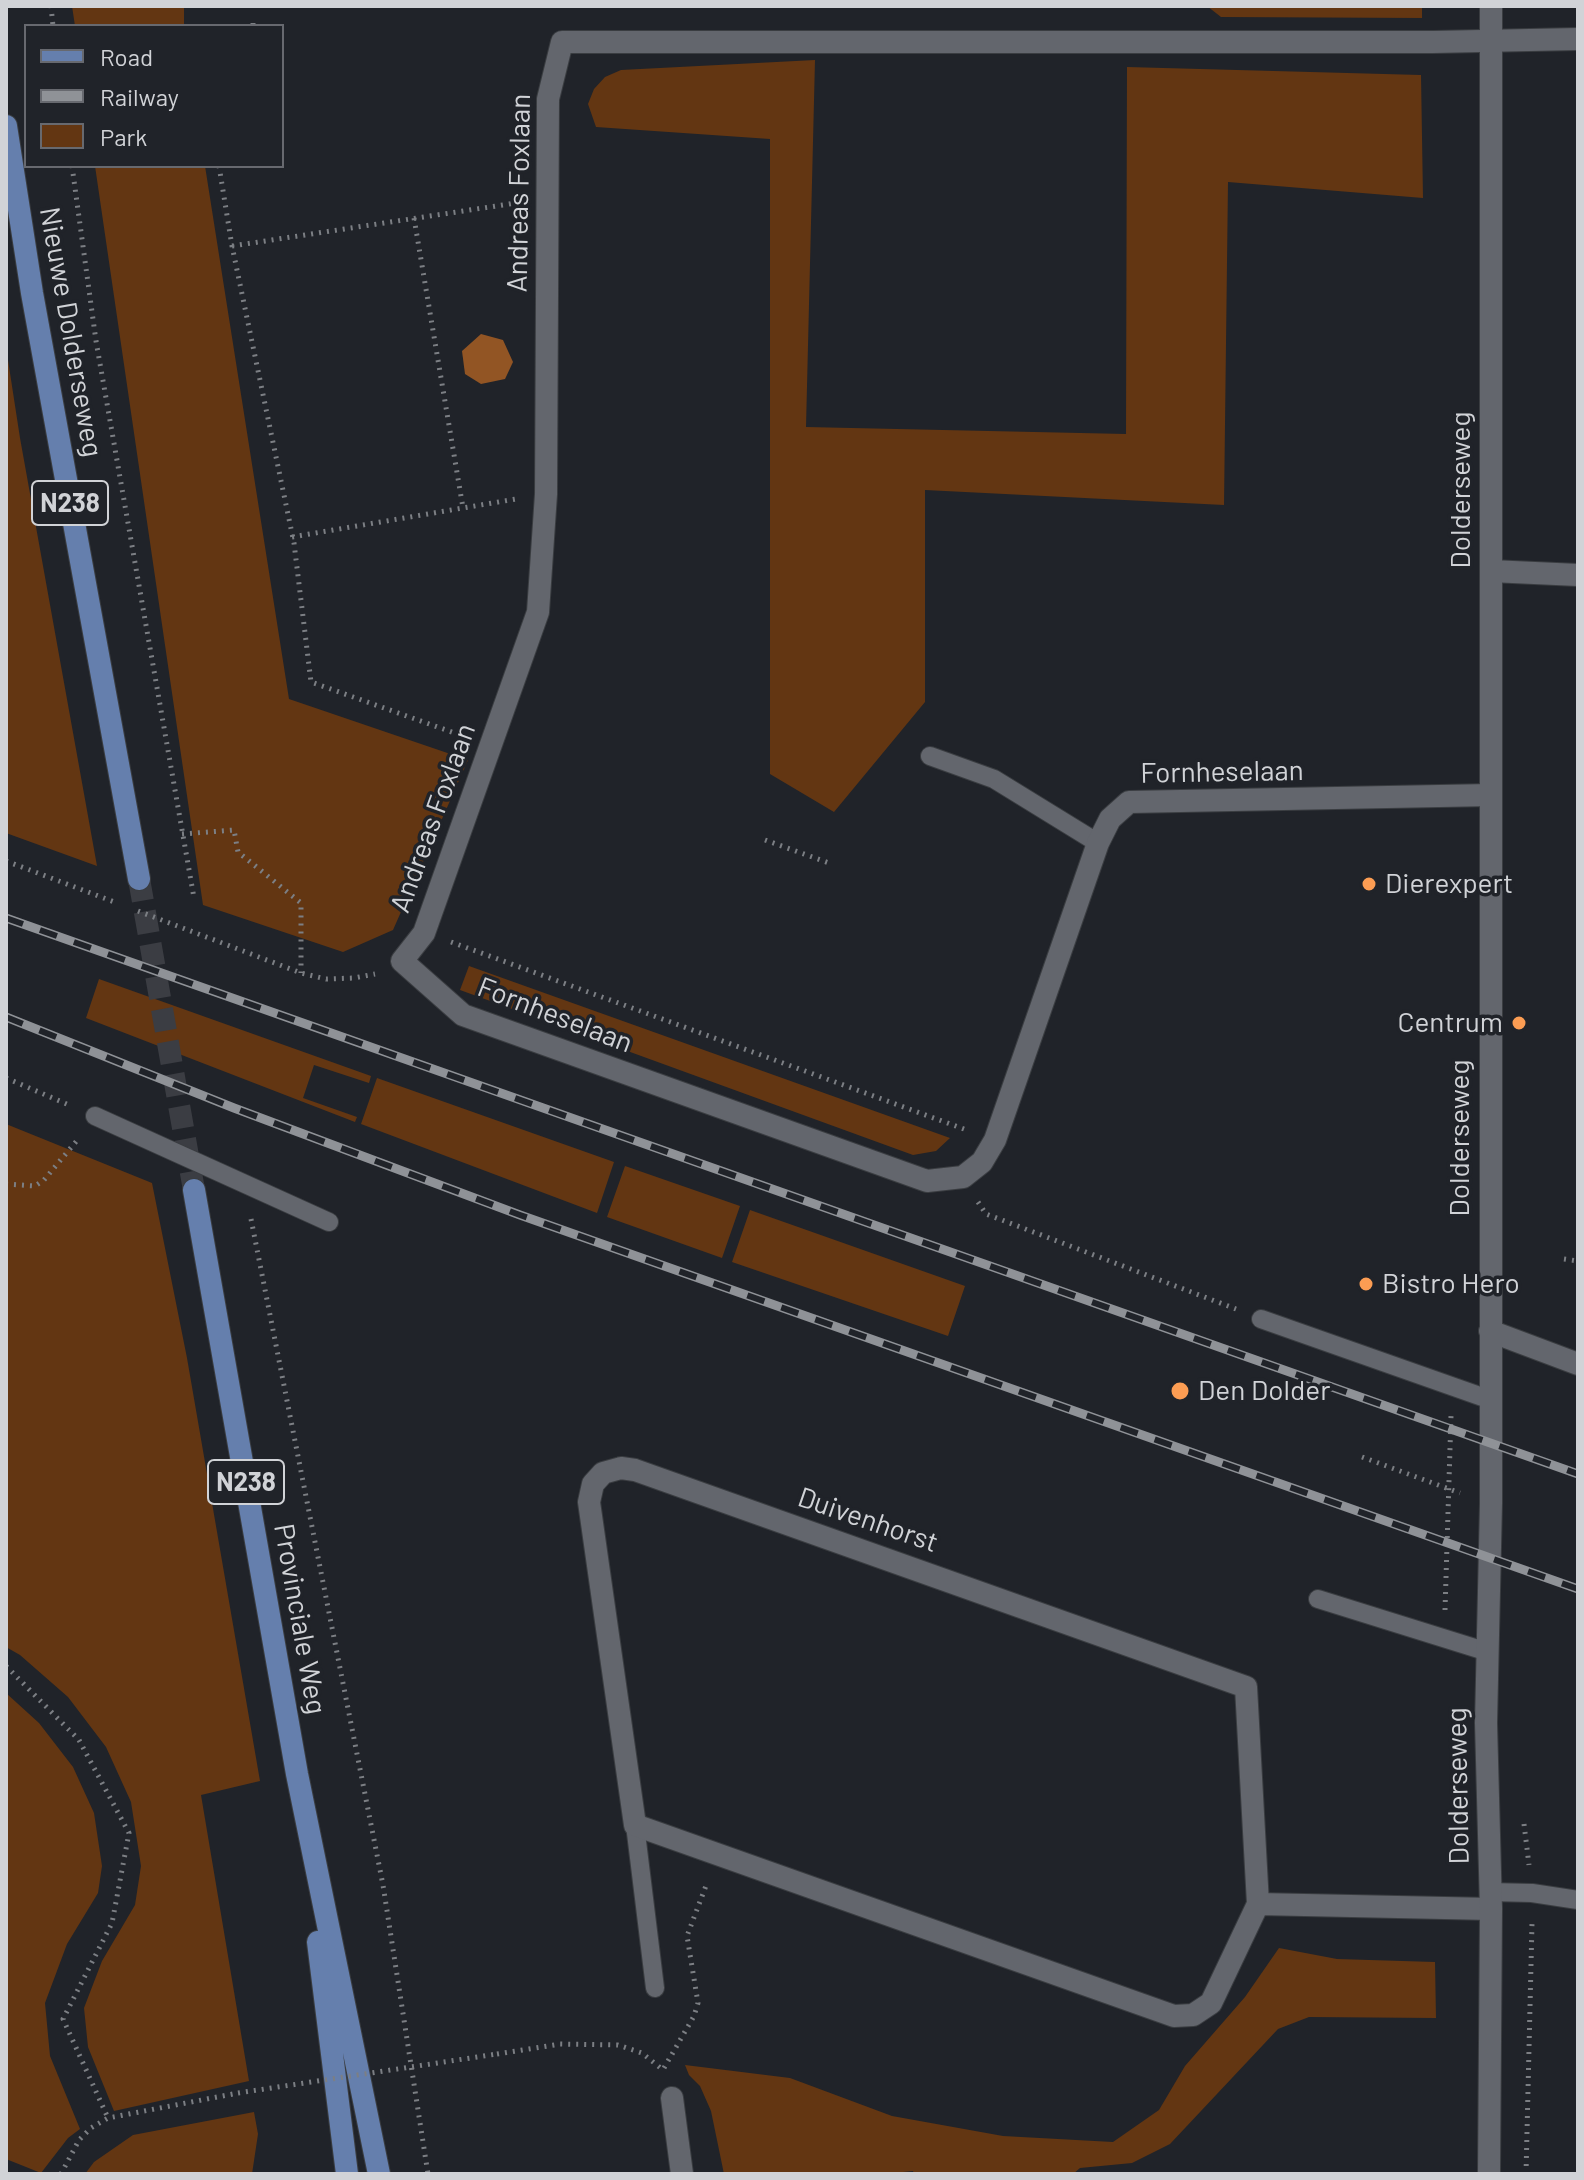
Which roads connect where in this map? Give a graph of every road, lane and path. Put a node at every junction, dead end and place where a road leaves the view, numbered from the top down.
1 (1491, 6) edge
2 (1578, 39) edge
3 (1491, 40) junction
4 (6, 126) edge
5 (72, 168) edge
6 (219, 168) edge
7 (547, 198) junction
8 (414, 218) junction
9 (232, 246) junction
10 (546, 494) junction
11 (463, 508) junction
12 (292, 537) junction
13 (1491, 571) junction
14 (1578, 575) edge
15 (491, 745) junction
16 (930, 756) dead end
17 (1491, 795) junction
18 (182, 834) junction
19 (765, 840) dead end
20 (1098, 843) junction
21 (6, 861) edge
22 (829, 863) dead end
23 (139, 879) tunnel mouth
24 (194, 898) dead end
25 (424, 933) junction
26 (402, 961) junction
27 (301, 973) junction
28 (6, 1078) edge
29 (95, 1116) joint
30 (82, 1134) dead end
31 (995, 1140) junction
32 (963, 1177) junction
33 (6, 1184) edge
34 (194, 1190) tunnel mouth
35 (249, 1210) dead end
36 (329, 1222) dead end
37 (1564, 1259) dead end
38 (1578, 1261) edge
39 (1261, 1319) joint
40 (1490, 1331) junction
41 (1578, 1364) edge
42 (1451, 1386) junction
43 (1491, 1400) junction
44 (1362, 1457) dead end
45 (1447, 1489) junction
46 (1491, 1503) junction
47 (1318, 1599) dead end
48 (1444, 1639) junction
49 (1488, 1652) junction
50 (6, 1666) edge
51 (297, 1774) junction
52 (635, 1825) junction
53 (717, 1856) junction
54 (1578, 1900) edge
55 (1490, 1901) junction
56 (1258, 1904) junction
57 (655, 1988) dead end
58 (672, 2058) dead end
59 (672, 2098) joint
60 (108, 2118) junction
61 (61, 2174) edge
62 (347, 2174) edge
63 (379, 2174) edge
64 (428, 2174) edge
65 (682, 2174) edge
66 (1489, 2174) edge

1 - 3 street, Dolderseweg
2 - 3 street, Andreas Foxlaan
3 - 7 street, Andreas Foxlaan
3 - 13 street, Dolderseweg
4 - 23 main road, Nieuwe Dolderseweg / N238
5 - 18 path, Nieuwe Dolderseweg
6 - 9 path
7 - 8 path
7 - 10 street, Andreas Foxlaan
8 - 9 path
8 - 11 path
9 - 12 path
10 - 11 path
10 - 15 street, Andreas Foxlaan
11 - 12 path
12 - 15 path
13 - 14 street
13 - 17 street, Dolderseweg
15 - 25 street, Andreas Foxlaan
16 - 20 lane
17 - 20 street, Fornheselaan
17 - 40 street, Dolderseweg
18 - 24 path, Nieuwe Dolderseweg
18 - 27 path
19 - 22 path
20 - 31 street, Fornheselaan
21 - 27 path
25 - 26 street, Andreas Foxlaan
25 - 31 path
26 - 27 path
26 - 32 street, Fornheselaan
28 - 29 path
29 - 36 lane
30 - 33 path
31 - 32 street, Fornheselaan
32 - 39 path
34 - 51 main road, Provinciale Weg / N238
35 - 64 path
37 - 38 path
39 - 42 lane
40 - 41 street
40 - 43 street, Dolderseweg
42 - 43 lane
42 - 45 path
43 - 46 street, Dolderseweg
44 - 45 path
45 - 46 path
45 - 48 path
46 - 49 street, Dolderseweg
47 - 48 lane
48 - 49 lane
49 - 55 street, Dolderseweg
50 - 60 path
51 - 62 main road, Provinciale Weg / N238
51 - 63 main road, Provinciale Weg / N238
52 - 53 street, Duivenhorst
52 - 56 street, Duivenhorst
52 - 57 lane, Duivenhorst
53 - 56 street, Duivenhorst
53 - 58 path
54 - 55 lane
55 - 56 street
55 - 66 street, Dolderseweg
59 - 60 path, bridge
59 - 65 street
60 - 61 path

